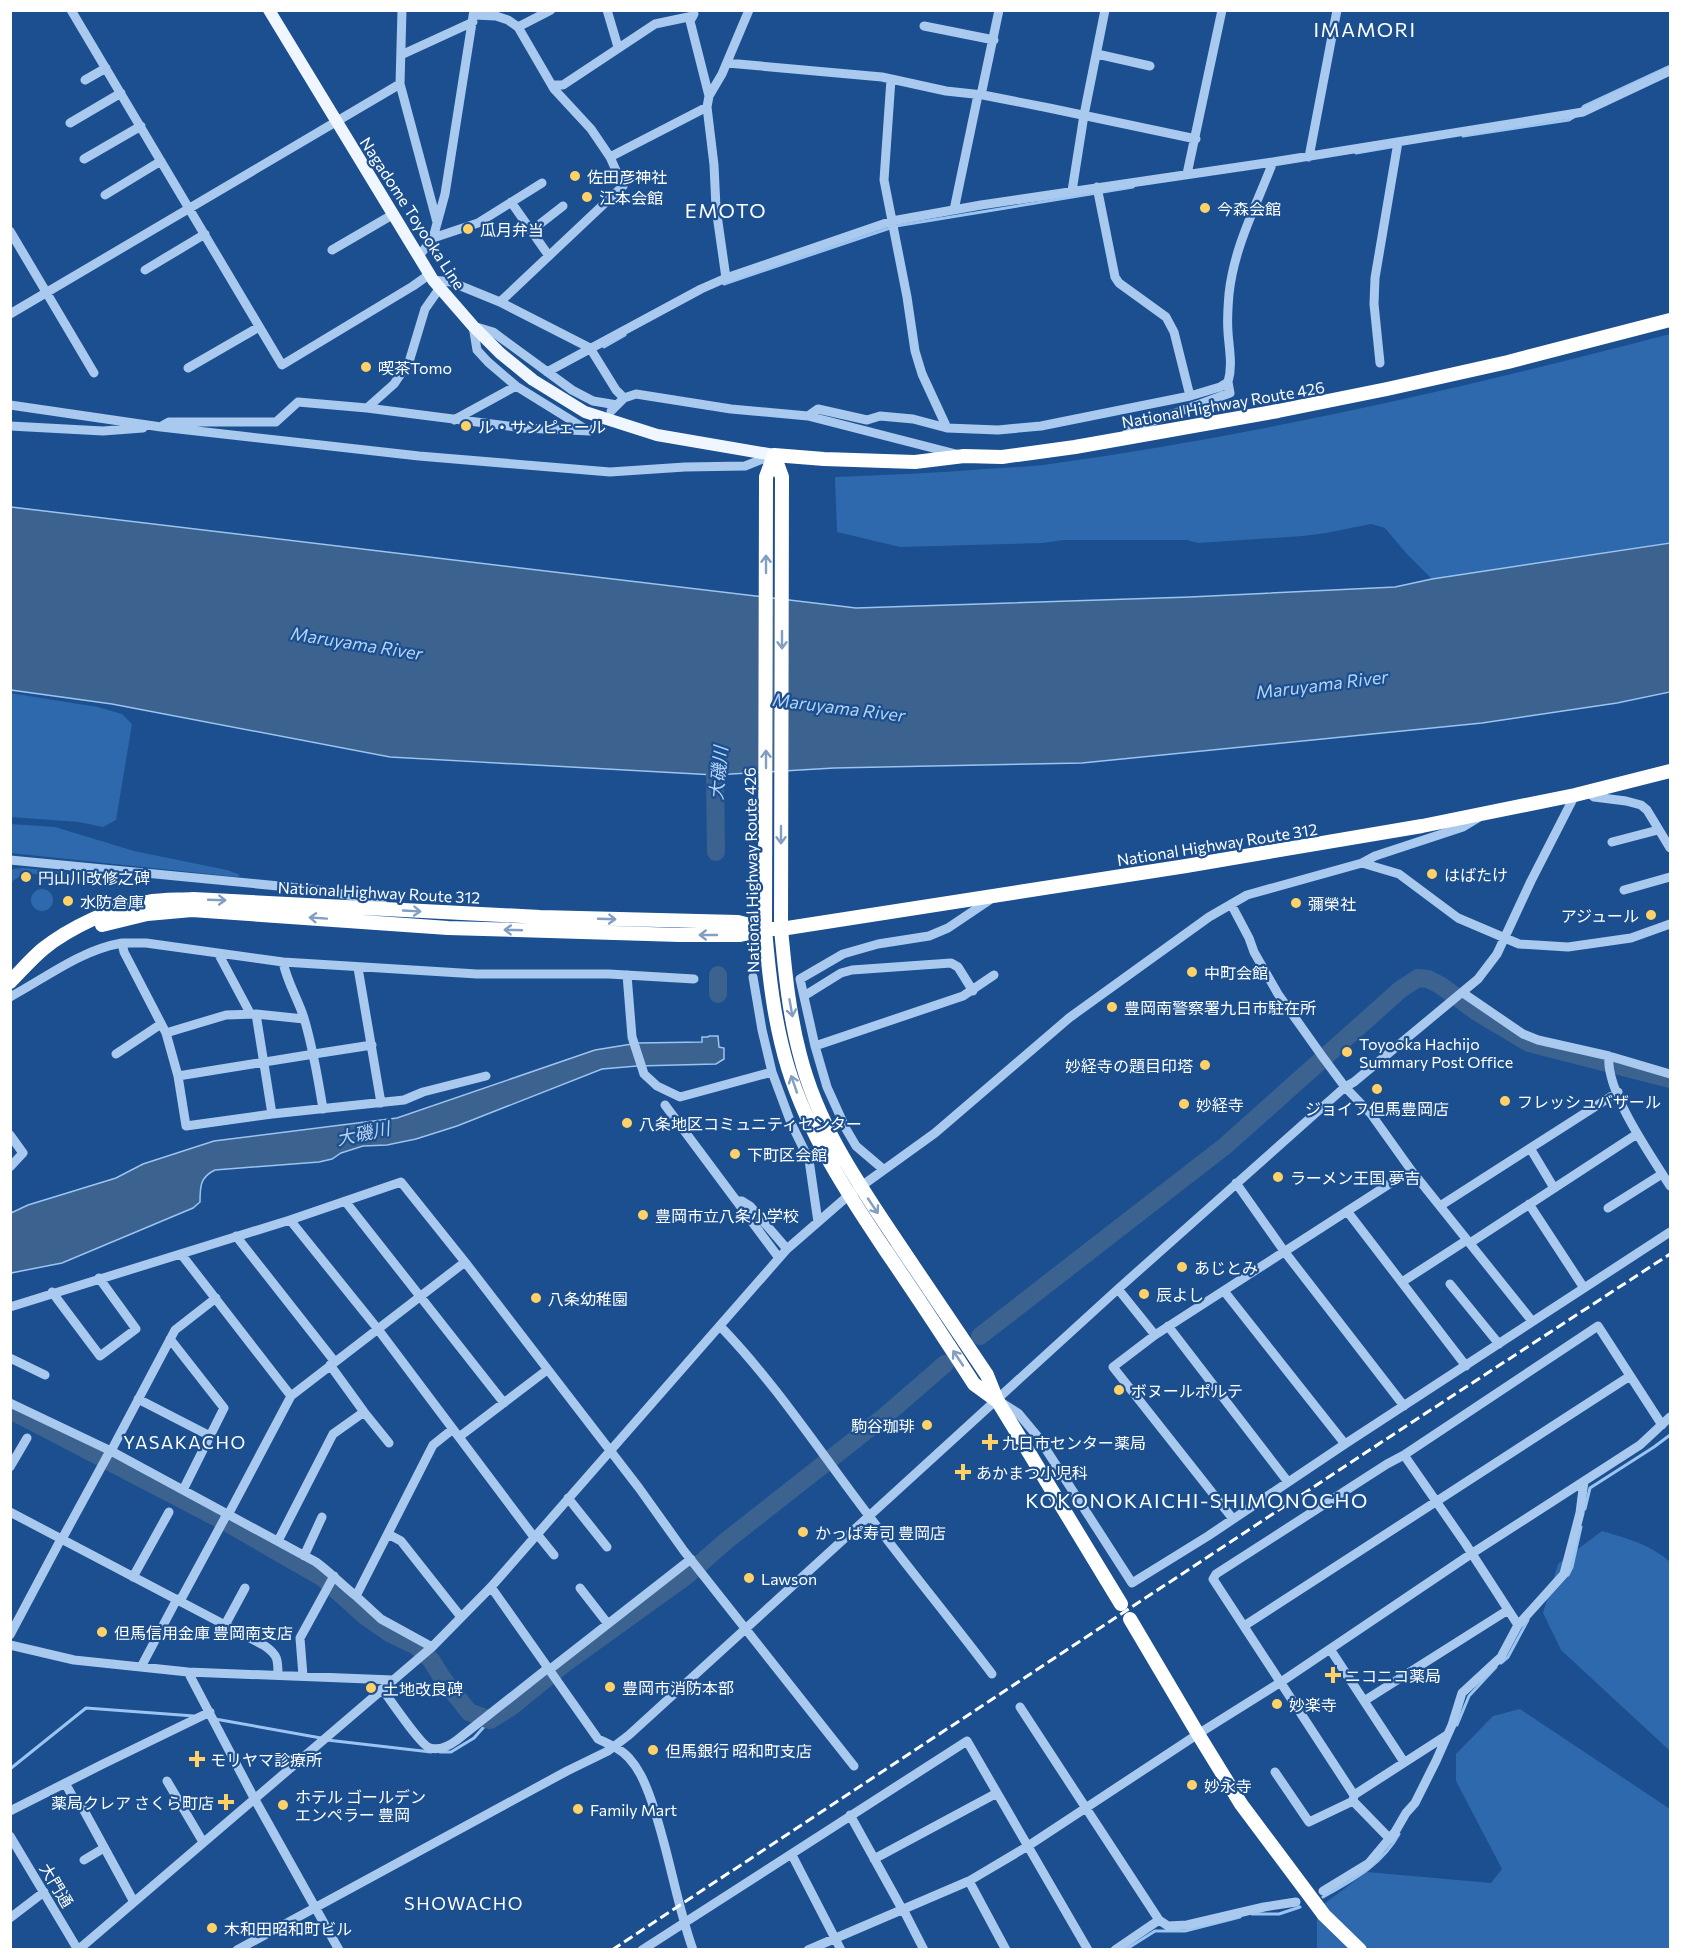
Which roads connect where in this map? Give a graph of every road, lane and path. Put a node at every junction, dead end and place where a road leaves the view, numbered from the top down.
1 (71, 10) edge
2 (269, 10) edge
3 (402, 10) edge
4 (552, 10) edge
5 (607, 10) edge
6 (749, 10) edge
7 (999, 10) edge
8 (1105, 10) edge
9 (1222, 10) edge
10 (1337, 10) edge
11 (694, 14) edge
12 (474, 16) edge
13 (924, 26) dead end
14 (518, 27) junction
15 (994, 40) junction
16 (618, 47) junction
17 (1096, 54) junction
18 (401, 55) junction
19 (727, 63) junction
20 (1150, 66) dead end
21 (106, 68) junction
22 (1671, 71) edge
23 (891, 79) junction
24 (85, 80) dead end
25 (400, 84) junction
26 (553, 85) junction
27 (121, 93) junction
28 (979, 95) junction
29 (709, 96) junction
30 (707, 107) junction
31 (1084, 115) junction
32 (336, 122) junction
33 (70, 123) dead end
34 (141, 126) junction
35 (1196, 139) junction
36 (1398, 142) junction
37 (610, 157) junction
38 (1309, 157) junction
39 (84, 159) dead end
40 (161, 161) junction
41 (1273, 162) junction
42 (1187, 174) junction
43 (542, 183) dead end
44 (1097, 187) junction
45 (1072, 191) junction
46 (105, 195) dead end
47 (511, 202) junction
48 (563, 206) dead end
49 (190, 209) junction
50 (954, 210) junction
51 (392, 215) junction
52 (892, 221) junction
53 (438, 224) junction
54 (10, 231) edge
55 (531, 231) junction
56 (205, 234) junction
57 (433, 238) junction
58 (332, 250) dead end
59 (419, 256) junction
60 (549, 256) junction
61 (146, 270) dead end
62 (726, 278) junction
63 (434, 281) junction
64 (46, 292) junction
65 (500, 302) junction
66 (10, 314) edge
67 (1671, 320) edge
68 (472, 326) junction
69 (260, 327) junction
70 (590, 348) junction
71 (1380, 363) dead end
72 (188, 368) dead end
73 (547, 372) junction
74 (94, 373) dead end
75 (1228, 382) junction
76 (516, 386) junction
77 (1190, 396) junction
78 (10, 405) edge
79 (618, 405) junction
80 (367, 408) junction
81 (808, 416) junction
82 (454, 420) junction
83 (10, 426) edge
84 (161, 427) junction
85 (947, 428) junction
86 (1123, 439) junction
87 (774, 455) junction
88 (964, 456) junction
89 (1671, 771) edge
90 (1588, 792) junction
91 (1575, 795) junction
92 (1485, 814) junction
93 (1665, 834) edge
94 (1612, 842) dead end
95 (1671, 848) edge
96 (10, 860) edge
97 (1362, 863) junction
98 (1671, 877) edge
99 (1624, 890) dead end
100 (994, 897) junction
101 (382, 901) dead end
102 (1231, 904) junction
103 (1670, 924) edge
104 (765, 929) junction
105 (781, 929) junction
106 (1504, 939) junction
107 (122, 943) junction
108 (218, 953) junction
109 (283, 962) junction
110 (358, 968) junction
111 (627, 975) junction
112 (994, 975) dead end
113 (753, 977) dead end
114 (694, 978) dead end
115 (12, 980) edge
116 (793, 980) junction
117 (770, 986) junction
118 (755, 990) junction
119 (973, 991) junction
120 (804, 996) junction
121 (10, 997) edge
122 (1458, 997) junction
123 (253, 1013) junction
124 (304, 1019) junction
125 (164, 1028) junction
126 (372, 1045) junction
127 (815, 1046) junction
128 (116, 1054) dead end
129 (314, 1054) junction
130 (1609, 1061) junction
131 (264, 1063) junction
132 (772, 1072) junction
133 (1671, 1074) edge
134 (178, 1076) junction
135 (486, 1076) dead end
136 (1345, 1086) junction
137 (1618, 1092) junction
138 (381, 1103) junction
139 (665, 1105) dead end
140 (323, 1109) junction
141 (272, 1114) junction
142 (1637, 1134) junction
143 (10, 1135) edge
144 (1530, 1148) junction
145 (10, 1167) edge
146 (884, 1169) junction
147 (1411, 1170) junction
148 (1662, 1174) junction
149 (1236, 1183) junction
150 (1671, 1186) edge
151 (1554, 1188) junction
152 (854, 1191) junction
153 (345, 1201) junction
154 (737, 1201) junction
155 (1529, 1204) junction
156 (1440, 1206) junction
157 (1608, 1208) dead end
158 (1347, 1211) junction
159 (290, 1220) junction
160 (818, 1222) junction
161 (1671, 1232) edge
162 (236, 1236) junction
163 (1468, 1242) junction
164 (787, 1250) junction
165 (1284, 1251) junction
166 (181, 1254) junction
167 (779, 1258) junction
168 (465, 1262) junction
169 (99, 1278) junction
170 (1402, 1282) junction
171 (1450, 1284) dead end
172 (1118, 1288) junction
173 (1584, 1288) junction
174 (1224, 1291) junction
175 (52, 1292) junction
176 (420, 1296) junction
177 (216, 1298) junction
178 (10, 1306) edge
179 (1532, 1321) junction
180 (720, 1326) junction
181 (1168, 1326) junction
182 (377, 1328) junction
183 (1155, 1335) junction
184 (170, 1339) junction
185 (1499, 1344) junction
186 (10, 1358) edge
187 (333, 1364) junction
188 (1466, 1366) junction
189 (547, 1370) junction
190 (45, 1376) dead end
191 (1630, 1376) junction
192 (291, 1396) junction
193 (138, 1399) junction
194 (997, 1400) junction
195 (10, 1403) edge
196 (504, 1403) junction
197 (1404, 1406) junction
198 (364, 1412) junction
199 (1671, 1417) edge
200 (1662, 1425) junction
201 (456, 1433) junction
202 (210, 1436) junction
203 (27, 1438) dead end
204 (389, 1443) dead end
205 (1345, 1444) junction
206 (609, 1452) junction
207 (1404, 1455) junction
208 (107, 1456) junction
209 (10, 1467) edge
210 (1584, 1481) junction
211 (1288, 1482) junction
212 (183, 1490) junction
213 (568, 1498) junction
214 (1436, 1501) junction
215 (10, 1512) edge
216 (169, 1512) dead end
217 (869, 1516) junction
218 (322, 1517) dead end
219 (226, 1518) junction
220 (1233, 1519) junction
221 (388, 1534) junction
222 (535, 1535) junction
223 (62, 1539) junction
224 (278, 1541) junction
225 (607, 1547) dead end
226 (1471, 1554) junction
227 (554, 1555) dead end
228 (304, 1556) junction
229 (691, 1559) junction
230 (134, 1577) junction
231 (331, 1581) junction
232 (491, 1587) junction
233 (245, 1588) dead end
234 (580, 1588) dead end
235 (356, 1596) junction
236 (179, 1600) junction
237 (1120, 1604) dead end
238 (1508, 1610) junction
239 (462, 1617) junction
240 (1130, 1619) dead end
241 (608, 1624) junction
242 (225, 1625) junction
243 (1518, 1625) junction
244 (1244, 1626) junction
245 (745, 1628) junction
246 (10, 1635) edge
247 (10, 1645) edge
248 (432, 1647) junction
249 (1330, 1649) junction
250 (141, 1667) junction
251 (548, 1669) junction
252 (188, 1672) junction
253 (992, 1674) dead end
254 (278, 1675) junction
255 (303, 1676) junction
256 (393, 1680) junction
257 (1281, 1682) junction
258 (382, 1689) junction
259 (1364, 1701) junction
260 (1020, 1707) dead end
261 (210, 1712) junction
262 (1198, 1734) junction
263 (1447, 1735) junction
264 (615, 1746) junction
265 (1404, 1762) junction
266 (854, 1766) dead end
267 (1275, 1772) dead end
268 (167, 1781) dead end
269 (65, 1783) junction
270 (998, 1793) junction
271 (254, 1798) junction
272 (1353, 1798) junction
273 (1085, 1809) junction
274 (10, 1811) edge
275 (850, 1815) junction
276 (10, 1836) edge
277 (1390, 1839) junction
278 (203, 1842) junction
279 (1028, 1846) junction
280 (104, 1848) junction
281 (792, 1855) junction
282 (874, 1859) junction
283 (84, 1860) dead end
284 (969, 1881) junction
285 (1323, 1891) dead end
286 (44, 1892) junction
287 (134, 1902) junction
288 (1296, 1902) dead end
289 (315, 1908) junction
290 (902, 1909) junction
291 (10, 1918) edge
292 (1159, 1920) junction
293 (684, 1923) junction
294 (835, 1938) junction
295 (78, 1949) edge
296 (237, 1950) edge
297 (339, 1950) edge
298 (642, 1950) edge
299 (693, 1950) edge
300 (808, 1950) edge
301 (841, 1950) edge
302 (924, 1950) edge
303 (1006, 1950) edge
304 (1088, 1950) edge
305 (1115, 1950) edge
306 (1360, 1950) edge

1 - 21 street
2 - 32 main road, Nagadome Toyooka Line
3 - 18 street
4 - 14 street
5 - 16 street
6 - 19 street
7 - 15 street
8 - 17 street
9 - 35 street
10 - 38 street
11 - 16 street
11 - 29 street
12 - 14 street
12 - 18 street
12 - 53 street
13 - 15 street
14 - 26 street
15 - 28 street
16 - 26 street
17 - 20 street
17 - 31 street
18 - 25 street
19 - 23 street
19 - 29 street
21 - 24 street
21 - 27 street
22 - 36 street
23 - 28 street
23 - 52 street
25 - 32 street
25 - 53 street
26 - 37 street
27 - 33 street
27 - 34 street
28 - 31 street
28 - 50 street
29 - 30 street
30 - 37 street
30 - 62 street
31 - 35 street
31 - 45 street
32 - 49 street
32 - 51 main road, Nagadome Toyooka Line
34 - 39 street
34 - 40 street
35 - 42 street
36 - 38 street
36 - 71 street
37 - 60 street
38 - 41 street
40 - 46 street
40 - 49 street
41 - 42 street
41 - 75 street
42 - 44 street
43 - 47 street
44 - 45 street
44 - 77 street
45 - 50 street
47 - 55 street
47 - 57 street
48 - 55 street
49 - 56 street
49 - 64 street
50 - 52 street
51 - 58 street
51 - 59 main road, Nagadome Toyooka Line
52 - 62 street
52 - 85 street
53 - 57 street
54 - 64 street
55 - 60 street
56 - 61 street
56 - 69 street
57 - 59 street
59 - 63 main road, Nagadome Toyooka Line
60 - 65 street
62 - 70 street
63 - 65 street
63 - 68 main road, Nagadome Toyooka Line
63 - 69 street
63 - 80 street
64 - 66 street
64 - 74 street
65 - 70 street
67 - 86 highway, National Highway Route 426
68 - 73 street
68 - 76 street
68 - 87 main road, Nagadome Toyooka Line
69 - 72 street
70 - 73 street
70 - 79 street
73 - 79 street
75 - 77 street
75 - 86 street
76 - 82 street
76 - 82 street
77 - 85 street
78 - 84 street
79 - 81 street
80 - 82 street
80 - 84 street
81 - 85 street
81 - 88 street
83 - 84 street
84 - 87 street
86 - 88 highway, National Highway Route 426
87 - 88 highway, National Highway Route 426
104 -> 87 highway, National Highway Route 426
87 -> 105 highway, National Highway Route 426
89 - 90 highway, National Highway Route 312
90 - 91 highway, National Highway Route 312
90 - 93 street
91 - 92 highway, National Highway Route 312
91 - 106 street
92 - 97 street
92 - 100 highway, National Highway Route 312
93 - 94 street
93 - 95 street
96 - 101 street
97 - 102 street
97 - 106 street
98 - 99 street
100 - 105 highway, National Highway Route 312
100 - 116 street
102 - 136 street
102 - 146 street
103 - 106 street
104 - 105 highway, National Highway Route 312
104 - 115 highway, National Highway Route 312
104 - 117 highway, National Highway Route 426
105 - 116 highway, National Highway Route 426
106 - 122 street
107 - 108 street
107 - 121 street
107 - 125 street
108 - 109 street
108 - 123 street
109 - 110 street
109 - 124 street
110 - 111 street
110 - 126 street
111 - 114 street
111 - 132 street
112 - 119 street
113 - 118 street
116 - 117 street
116 - 120 street
116 -> 152 highway, National Highway Route 426
117 - 118 street
152 -> 117 highway, National Highway Route 426
118 - 132 street
119 - 120 street
119 - 127 street
120 - 127 street
122 - 130 street
122 - 136 street
123 - 124 street
123 - 125 street
123 - 131 street
124 - 129 street
125 - 128 street
125 - 134 street
126 - 129 street
126 - 138 street
127 - 146 street
129 - 131 street
129 - 140 street
130 - 133 street
130 - 137 street
131 - 134 street
131 - 141 street
132 - 160 street
134 - 141 street
135 - 138 street
136 - 147 street
136 - 149 street
137 - 142 street
137 - 144 street
138 - 140 street
139 - 154 street
140 - 141 street
142 - 148 street
142 - 151 street
143 - 145 street
144 - 151 street
144 - 156 street
146 - 152 street
147 - 156 street
147 - 158 street
148 - 150 street
148 - 157 street
149 - 165 street
149 - 172 street
151 - 155 street
152 - 160 street
152 - 194 highway, National Highway Route 426
153 - 159 street
153 - 168 street
153 - 176 street
154 - 164 street
154 - 167 street
155 - 163 street
155 - 173 street
156 - 163 street
158 - 165 street
158 - 170 street
159 - 162 street
159 - 182 street
160 - 164 street
161 - 173 street
162 - 166 street
162 - 187 street
163 - 170 street
163 - 179 street
164 - 167 street
165 - 174 street
165 - 197 street
166 - 169 street
166 - 177 street
167 - 180 street
168 - 176 street
168 - 189 street
169 - 175 street
169 - 175 street
170 - 188 street
171 - 185 street
172 - 183 street
172 - 194 street
173 - 179 street
174 - 181 street
174 - 205 street
175 - 178 street
176 - 182 street
176 - 196 street
177 - 184 street
177 - 192 street
179 - 185 street
180 - 206 street
180 - 217 street
181 - 183 street
181 - 211 street
182 - 187 street
182 - 201 street
183 - 220 street
184 - 193 street
184 - 202 street
185 - 188 street
186 - 190 street
187 - 192 street
187 - 198 street
188 - 197 street
189 - 196 street
189 - 206 street
191 - 200 street
191 - 207 street
191 - 214 street
192 - 219 street
193 - 202 street
193 - 208 street
194 - 217 street
194 - 220 street
194 - 237 highway, National Highway Route 426
195 - 208 street
196 - 201 street
197 - 205 street
198 - 204 street
198 - 224 street
199 - 200 street
200 - 210 street
201 - 221 street
201 - 222 street
202 - 212 street
203 - 209 street
205 - 211 street
206 - 213 street
206 - 229 street
207 - 214 street
207 - 244 street
208 - 212 street
208 - 223 street
210 - 226 street
210 - 243 street
211 - 220 street
212 - 219 street
213 - 222 street
213 - 225 street
214 - 226 street
214 - 244 street
215 - 223 street
216 - 230 street
217 - 245 street
217 - 253 street
218 - 228 street
219 - 224 street
219 - 236 street
221 - 235 street
221 - 239 street
222 - 227 street
222 - 232 street
223 - 230 street
223 - 246 street
224 - 228 street
226 - 238 street
226 - 249 street
228 - 231 street
229 - 241 street
229 - 245 street
230 - 236 street
231 - 235 street
231 - 255 street
232 - 239 street
232 - 251 street
233 - 242 street
234 - 241 street
235 - 248 street
236 - 242 street
236 - 250 street
238 - 243 street
238 - 259 street
239 - 248 street
240 - 262 highway
241 - 251 street
242 - 254 street
243 - 263 street
244 - 257 street
245 - 264 street
245 - 266 street
247 - 250 street
248 - 256 street
249 - 257 street
249 - 259 street
250 - 252 street
251 - 258 street
251 - 264 street
252 - 254 street
252 - 261 street
254 - 255 street
255 - 256 street
256 - 258 street
257 - 262 street
257 - 272 street
258 - 271 street
259 - 265 street
260 - 273 street
261 - 269 street
261 - 271 street
262 - 273 street
262 - 306 highway
263 - 265 street
263 - 277 street
264 - 289 street
264 - 293 street
265 - 272 street
267 - 272 street
268 - 278 street
269 - 274 street
269 - 280 street
270 - 275 street
270 - 279 street
270 - 282 street
271 - 278 street
271 - 289 street
272 - 277 street
273 - 279 street
273 - 292 street
275 - 281 street
275 - 282 street
276 - 286 street, 大門通
277 - 285 street
278 - 287 street
279 - 284 street
279 - 304 street
280 - 283 street
280 - 287 street
281 - 293 street
281 - 294 street
282 - 290 street
284 - 290 street
284 - 303 street
286 - 291 street
286 - 295 street, 大門通
287 - 295 street
288 - 292 street
289 - 296 street
289 - 297 street
290 - 294 street
290 - 302 street
292 - 305 street
293 - 298 street
293 - 299 street
294 - 300 street
294 - 301 street

